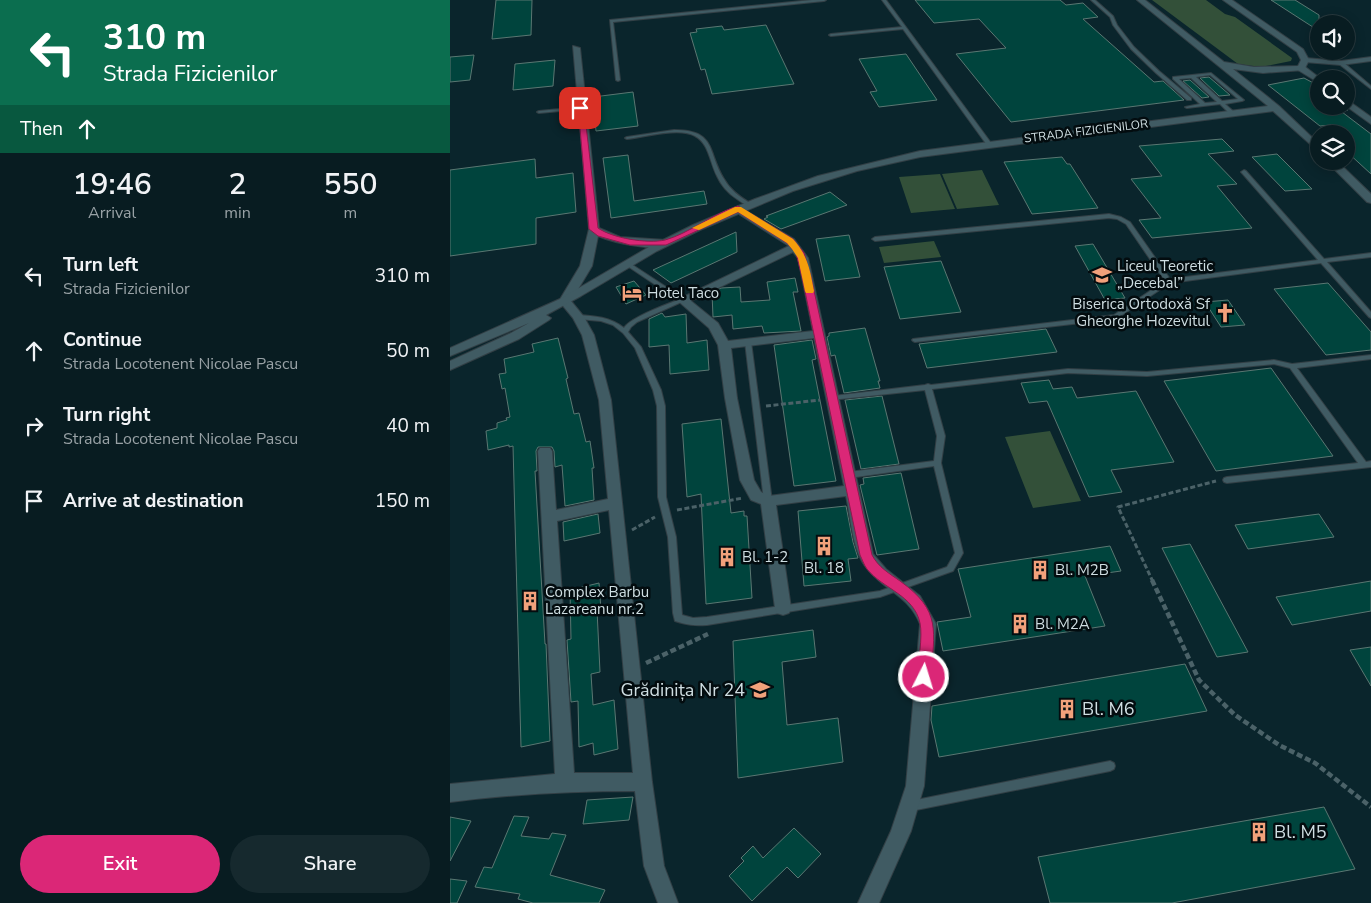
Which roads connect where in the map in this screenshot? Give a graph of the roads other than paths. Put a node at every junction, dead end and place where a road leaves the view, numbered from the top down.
1 (824, 0) edge
2 (884, 0) edge
3 (1093, 0) edge
4 (1142, 0) edge
5 (1227, 0) edge
6 (904, 28) junction
7 (831, 35) dead end
8 (576, 48) dead end
9 (1371, 59) edge
10 (1219, 60) junction
11 (1341, 63) junction
12 (1303, 64) junction
13 (1276, 70) junction
14 (1310, 71) edge
15 (1192, 76) junction
16 (618, 80) dead end
17 (1371, 88) edge
18 (1261, 95) junction
19 (1189, 99) dead end
20 (1221, 103) junction
21 (1204, 104) junction
22 (1187, 107) dead end
23 (580, 108) junction
24 (1276, 108) junction
25 (1355, 109) edge
26 (539, 112) dead end
27 (1232, 113) junction
28 (1371, 121) edge
29 (627, 138) dead end
30 (1310, 140) edge
31 (989, 144) junction
32 (1340, 170) edge
33 (1244, 172) dead end
34 (816, 180) joint
35 (1371, 200) edge
36 (743, 206) junction
37 (594, 229) junction
38 (875, 239) dead end
39 (666, 243) junction
40 (793, 244) junction
41 (1371, 255) edge
42 (1323, 261) junction
43 (628, 264) junction
44 (1168, 281) junction
45 (683, 300) junction
46 (565, 301) junction
47 (1371, 316) edge
48 (578, 317) junction
49 (624, 332) junction
50 (819, 334) junction
51 (915, 340) dead end
52 (748, 342) junction
53 (724, 345) junction
54 (450, 352) edge
55 (1371, 357) edge
56 (450, 366) edge
57 (1292, 366) junction
58 (928, 386) junction
59 (833, 398) junction
60 (545, 451) dead end
61 (937, 463) junction
62 (1367, 464) edge
63 (1227, 480) road end
64 (851, 482) junction
65 (762, 498) junction
66 (615, 504) junction
67 (549, 517) junction
68 (900, 587) junction
69 (783, 608) junction
70 (1110, 766) dead end
71 (565, 782) junction
72 (643, 782) junction
73 (450, 793) edge
74 (911, 806) junction
75 (665, 902) edge
76 (868, 903) edge

1 - 16 lane
2 - 6 lane
3 - 19 lane
4 - 10 street
5 - 12 street
6 - 7 lane
6 - 31 lane
8 - 23 street
9 - 11 street
10 - 13 street
10 - 18 street
11 - 12 street
11 - 17 lane
12 - 13 street
12 - 14 street
13 - 18 street
15 - 20 lane
15 - 20 lane
15 - 21 lane
18 - 24 street
20 - 21 lane
20 - 27 lane
21 - 22 lane
23 - 26 lane
23 - 37 street
24 - 27 street, STRADA FIZICIENILOR
24 - 30 street
25 - 28 street
27 - 31 street, STRADA FIZICIENILOR
29 - 36 lane
31 - 34 street, STRADA FIZICIENILOR
32 - 35 street
33 - 42 lane
34 - 36 street, STRADA FIZICIENILOR
36 - 39 street, STRADA FIZICIENILOR
36 - 40 street
37 - 39 street
37 - 46 street
38 - 44 lane
39 - 43 street, STRADA FIZICIENILOR
40 - 45 street
40 - 50 street
41 - 42 lane
42 - 44 lane
42 - 47 lane
43 - 45 lane
43 - 46 street, STRADA FIZICIENILOR
44 - 51 lane
45 - 49 lane
45 - 53 street
46 - 48 street
46 - 54 street, STRADA FIZICIENILOR
46 - 56 street, STRADA FIZICIENILOR
48 - 49 lane
48 - 66 street
49 - 69 lane
50 - 52 street
50 - 59 street
52 - 53 street
52 - 65 lane
53 - 65 street
55 - 57 lane
57 - 58 lane
57 - 62 lane
58 - 59 lane
58 - 61 lane
59 - 64 street
60 - 67 street
61 - 64 lane
61 - 68 lane
62 - 63 lane
64 - 65 street
64 - 68 street
65 - 69 street
66 - 67 street
66 - 72 street
67 - 71 street
68 - 69 lane
68 - 74 street
70 - 74 lane
71 - 72 street
71 - 73 street
72 - 75 street
74 - 76 street

